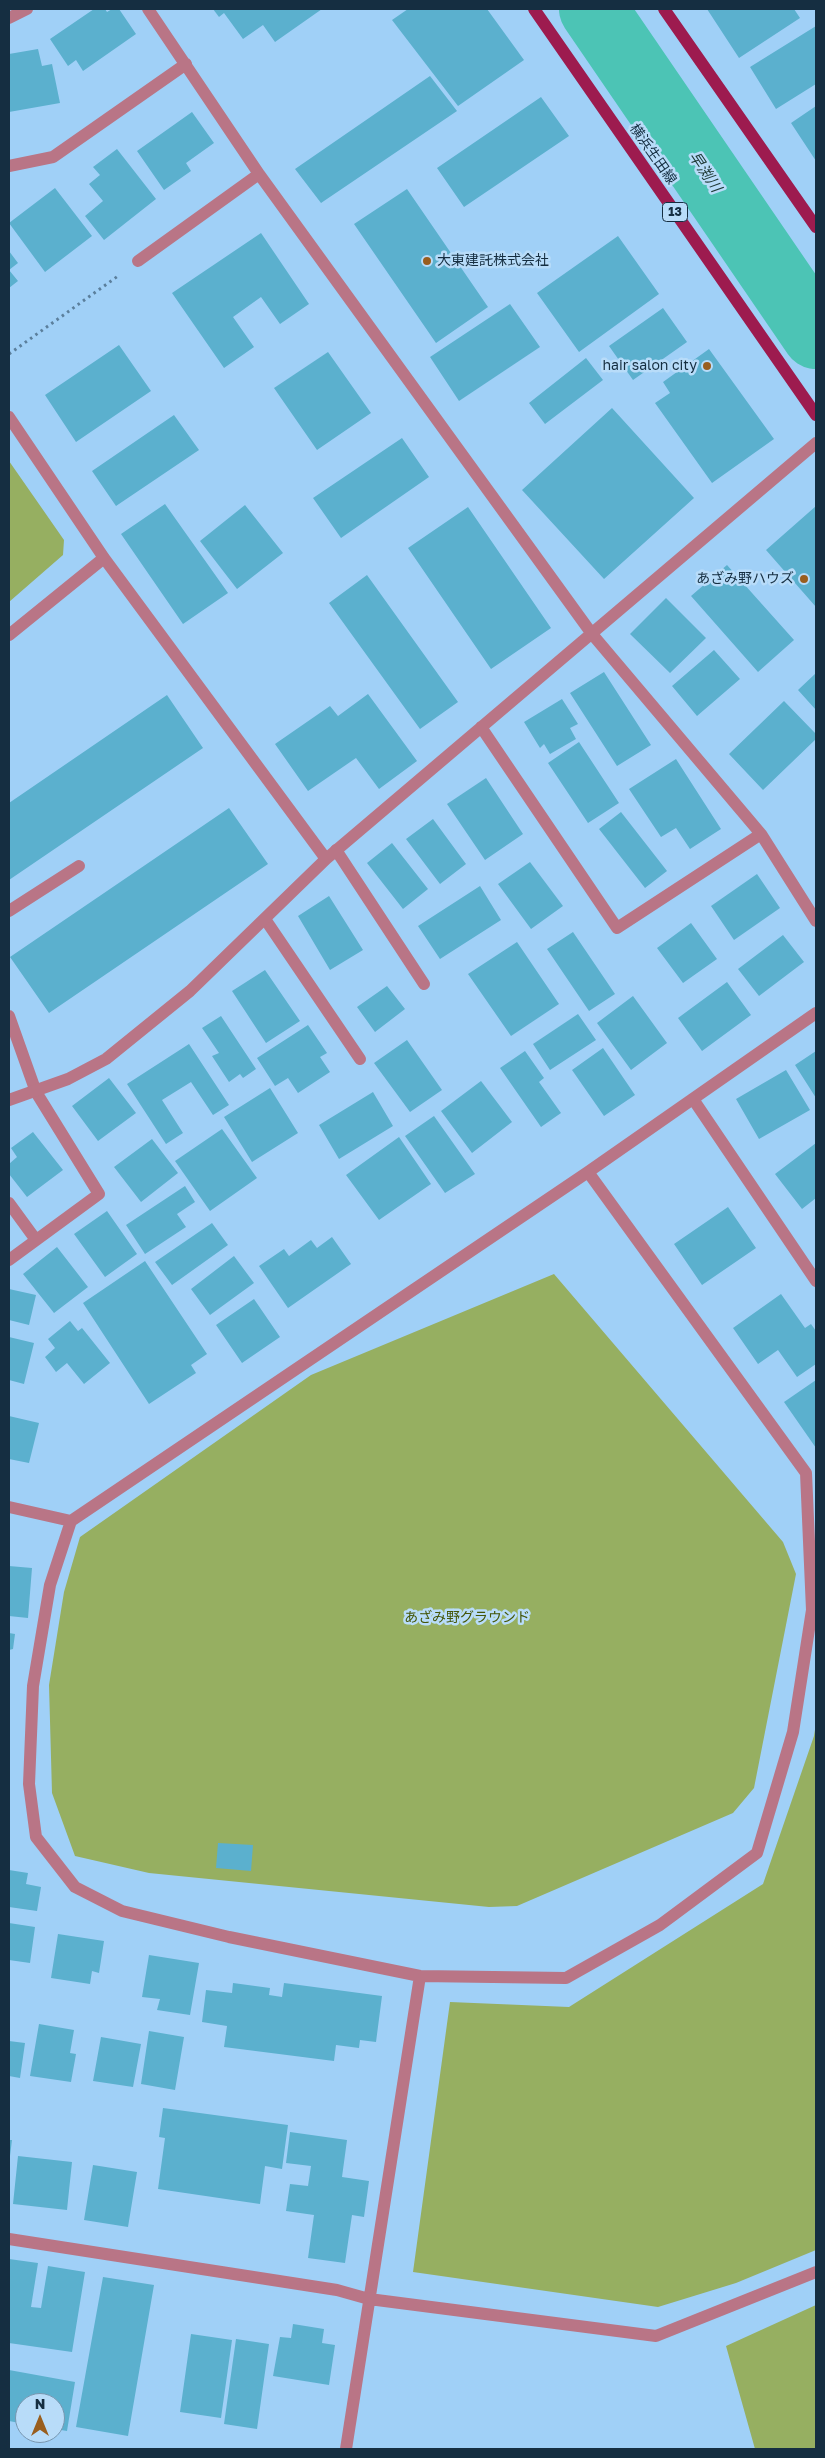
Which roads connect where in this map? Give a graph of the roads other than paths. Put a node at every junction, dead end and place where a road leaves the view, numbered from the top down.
1 (27, 9) edge
2 (148, 9) edge
3 (534, 9) edge
4 (664, 9) edge
5 (9, 18) edge
6 (186, 64) junction
7 (9, 166) edge
8 (258, 174) junction
9 (816, 228) edge
10 (138, 261) road end
11 (816, 415) edge
12 (9, 417) edge
13 (816, 444) edge
14 (104, 558) junction
15 (592, 634) junction
16 (9, 636) edge
17 (481, 727) junction
18 (761, 834) junction
19 (331, 855) junction
20 (80, 866) dead end
21 (9, 911) edge
22 (265, 919) junction
23 (816, 921) edge
24 (424, 984) dead end
25 (816, 1013) edge
26 (9, 1016) edge
27 (360, 1059) dead end
28 (36, 1092) junction
29 (693, 1099) junction
30 (9, 1100) edge
31 (588, 1172) junction
32 (9, 1203) edge
33 (36, 1240) junction
34 (9, 1260) edge
35 (816, 1281) edge
36 (9, 1506) edge
37 (71, 1521) junction
38 (420, 1976) junction
39 (9, 2239) edge
40 (816, 2272) edge
41 (369, 2299) junction
42 (346, 2449) edge

1 - 5 street
2 - 6 street
3 - 11 main road, 横浜生田線 / 13
4 - 9 main road
6 - 7 street
6 - 8 street
8 - 10 street
8 - 15 street
12 - 14 street
13 - 15 street
14 - 16 street
14 - 19 street
15 - 17 street
15 - 18 street
17 - 18 street
17 - 19 street
18 - 23 street
19 - 22 street
19 - 24 street
20 - 21 street
22 - 27 street
22 - 28 street
25 - 29 street
26 - 28 street
28 - 30 street
28 - 33 street
29 - 31 street
29 - 35 street
31 - 37 street
31 - 38 street
32 - 33 street
33 - 34 street
36 - 37 street
37 - 38 street
38 - 41 street
39 - 41 street
40 - 41 street
41 - 42 street

